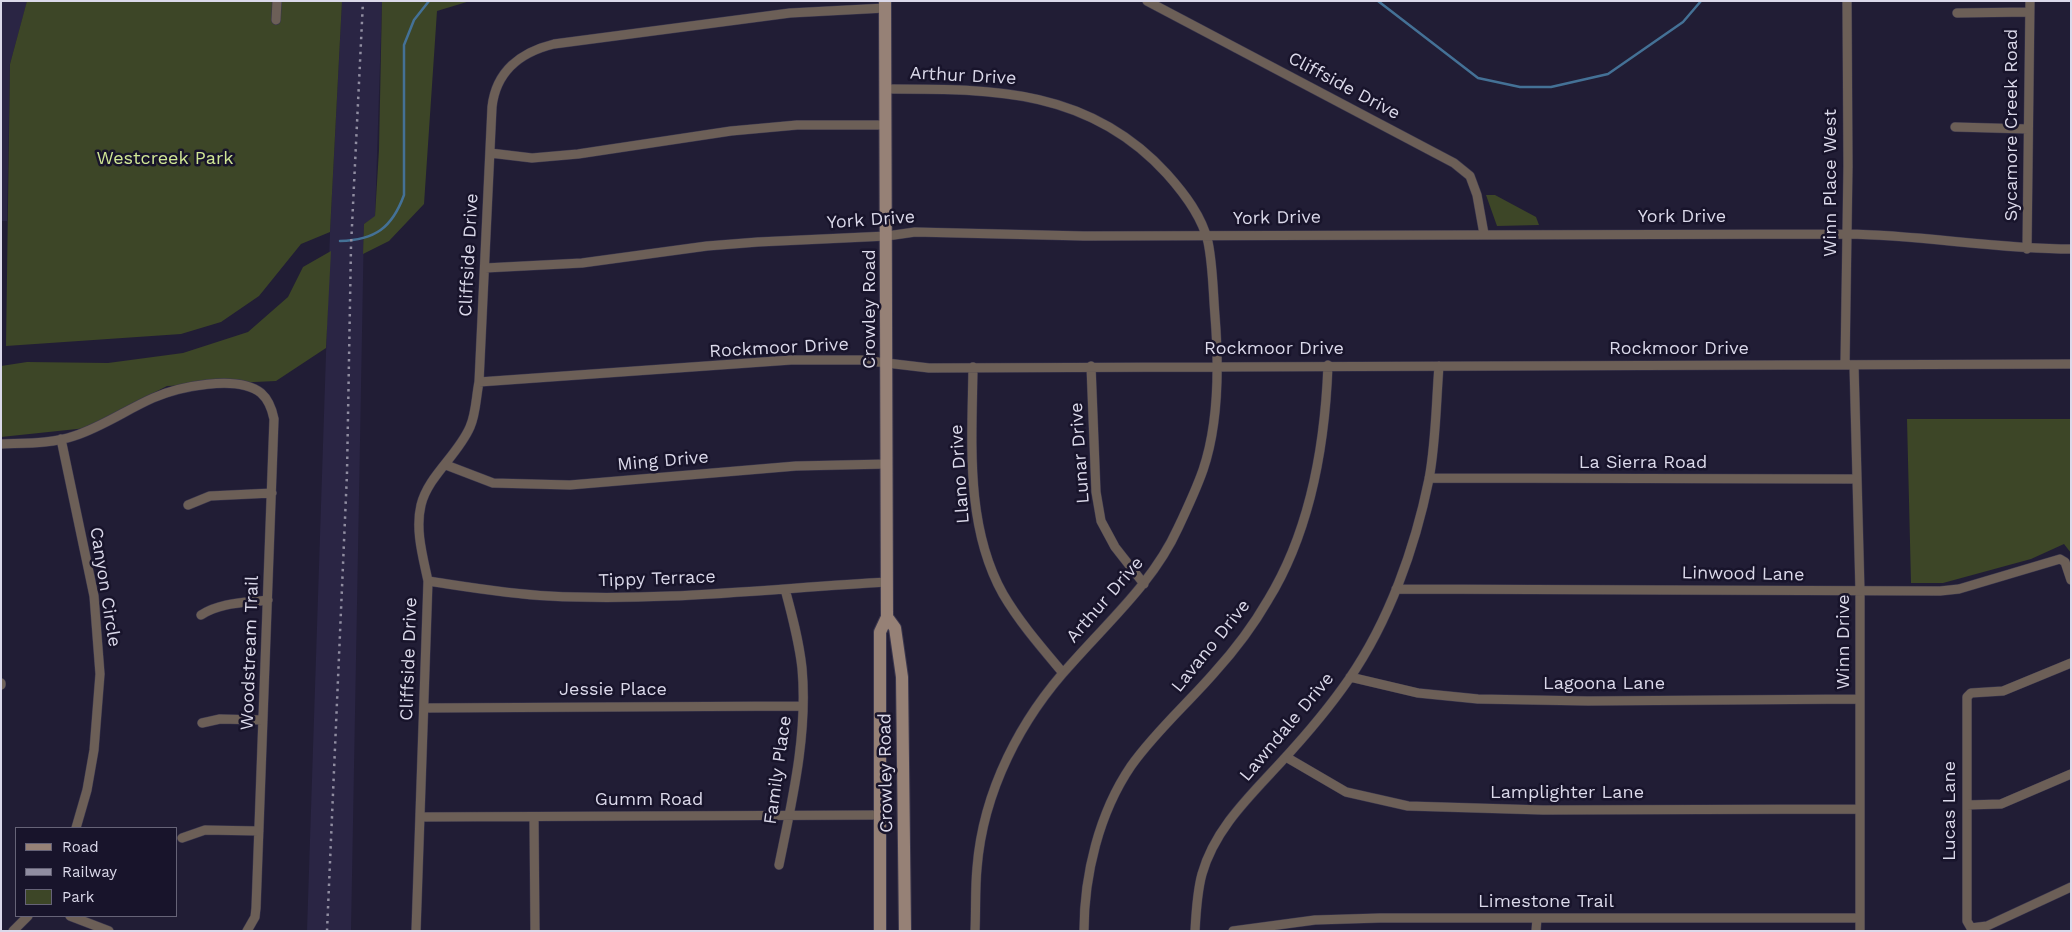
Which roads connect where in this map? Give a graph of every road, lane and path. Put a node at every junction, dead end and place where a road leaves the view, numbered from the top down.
1 (277, 1) edge
2 (1147, 1) edge
3 (1847, 1) edge
4 (2030, 1) edge
5 (885, 5) edge
6 (2029, 12) junction
7 (1957, 13) dead end
8 (276, 20) dead end
9 (886, 89) junction
10 (886, 125) junction
11 (1955, 127) dead end
12 (2028, 129) junction
13 (490, 153) junction
14 (1484, 234) junction
15 (1848, 234) junction
16 (1206, 235) junction
17 (887, 236) junction
18 (2027, 249) junction
19 (2071, 249) edge
20 (485, 268) junction
21 (887, 364) junction
22 (2071, 364) edge
23 (1216, 365) junction
24 (1328, 365) junction
25 (1849, 365) junction
26 (1091, 366) junction
27 (1439, 366) junction
28 (973, 367) junction
29 (479, 382) junction
30 (61, 439) junction
31 (1, 444) edge
32 (887, 464) junction
33 (446, 465) junction
34 (1429, 478) junction
35 (1857, 479) junction
36 (272, 493) junction
37 (188, 505) dead end
38 (2071, 580) edge
39 (428, 581) junction
40 (887, 582) junction
41 (1144, 584) junction
42 (785, 589) junction
43 (1396, 589) junction
44 (1860, 591) junction
45 (268, 600) junction
46 (201, 615) dead end
47 (887, 617) junction
48 (2071, 663) edge
49 (1063, 673) junction
50 (1350, 677) junction
51 (1860, 699) junction
52 (802, 706) junction
53 (424, 708) junction
54 (263, 720) junction
55 (202, 723) dead end
56 (1286, 757) junction
57 (2071, 774) edge
58 (1967, 805) junction
59 (1859, 809) junction
60 (879, 814) junction
61 (789, 815) junction
62 (420, 817) junction
63 (534, 817) junction
64 (76, 827) edge
65 (259, 831) junction
66 (182, 838) dead end
67 (779, 866) dead end
68 (2071, 887) edge
69 (27, 917) edge
70 (73, 917) edge
71 (1537, 918) junction
72 (1860, 918) junction
73 (13, 931) edge
74 (109, 931) edge
75 (247, 931) edge
76 (416, 931) edge
77 (535, 931) edge
78 (880, 931) edge
79 (905, 931) edge
80 (975, 931) edge
81 (1084, 931) edge
82 (1195, 931) edge
83 (1233, 931) edge
84 (1536, 931) edge
85 (1860, 931) edge

1 - 8 street
2 - 14 street, Cliffside Drive
3 - 15 street, Winn Place West
4 - 6 street, Sycamore Creek Road
5 - 9 main road, Crowley Road
5 - 13 street, Cliffside Drive
6 - 7 street
6 - 12 street, Sycamore Creek Road
9 - 10 main road, Crowley Road
9 - 16 street, Arthur Drive
10 - 13 street
10 - 17 main road, Crowley Road
11 - 12 street
12 - 18 street, Sycamore Creek Road
13 - 20 street, Cliffside Drive
14 - 15 street, York Drive
14 - 16 street, York Drive
15 - 18 street, York Drive
15 - 25 street, Winn Place West
16 - 17 street, York Drive
16 - 23 street, Arthur Drive
17 - 20 street, York Drive
17 - 21 main road, Crowley Road
18 - 19 street, York Drive
20 - 29 street, Cliffside Drive
21 - 28 street, Rockmoor Drive
21 - 29 street, Rockmoor Drive
21 - 32 main road, Crowley Road
22 - 25 street, Rockmoor Drive
23 - 24 street, Rockmoor Drive
23 - 26 street, Rockmoor Drive
23 - 41 street, Arthur Drive
24 - 27 street, Rockmoor Drive
24 - 81 street, Lavano Drive
25 - 27 street, Rockmoor Drive
25 - 35 street, Winn Drive
26 - 28 street, Rockmoor Drive
26 - 41 street, Lunar Drive
27 - 34 street, Lawndale Drive
28 - 49 street, Llano Drive
29 - 33 street, Cliffside Drive
30 - 31 street
30 - 36 street, Woodstream Trail
30 - 64 street, Canyon Circle
32 - 33 street, Ming Drive
32 - 40 main road, Crowley Road
33 - 39 street, Cliffside Drive
34 - 35 street, La Sierra Road
34 - 43 street, Lawndale Drive
35 - 44 street, Winn Drive
36 - 37 street
36 - 45 street, Woodstream Trail
38 - 44 street, Linwood Lane
39 - 42 street, Tippy Terrace
39 - 53 street, Cliffside Drive
40 - 42 street, Tippy Terrace
40 - 47 main road, Crowley Road
41 - 49 street, Arthur Drive
42 - 52 street, Family Place
43 - 44 street, Linwood Lane
43 - 50 street, Lawndale Drive
44 - 51 street, Winn Drive
45 - 46 street
45 - 54 street, Woodstream Trail
47 - 60 main road, Crowley Road
47 - 79 main road, Crowley Road
48 - 58 street, Lucas Lane
49 - 80 street, Arthur Drive
50 - 51 street, Lagoona Lane
50 - 56 street, Lawndale Drive
51 - 59 street, Winn Drive
52 - 53 street, Jessie Place
52 - 61 street, Family Place
53 - 62 street, Cliffside Drive
54 - 55 street
54 - 65 street, Woodstream Trail
56 - 59 street, Lamplighter Lane
56 - 82 street, Lawndale Drive
57 - 58 street
58 - 68 street, Lucas Lane
59 - 72 street, Winn Drive
60 - 61 street, Gumm Road
60 - 78 main road, Crowley Road
61 - 63 street, Gumm Road
61 - 67 street, Family Place
62 - 63 street, Gumm Road
62 - 76 street, Cliffside Drive
63 - 77 street
65 - 66 street
65 - 75 street, Woodstream Trail
69 - 73 street
70 - 74 street
71 - 72 street, Limestone Trail
71 - 83 street, Limestone Trail
71 - 84 street
72 - 85 street, Winn Drive

